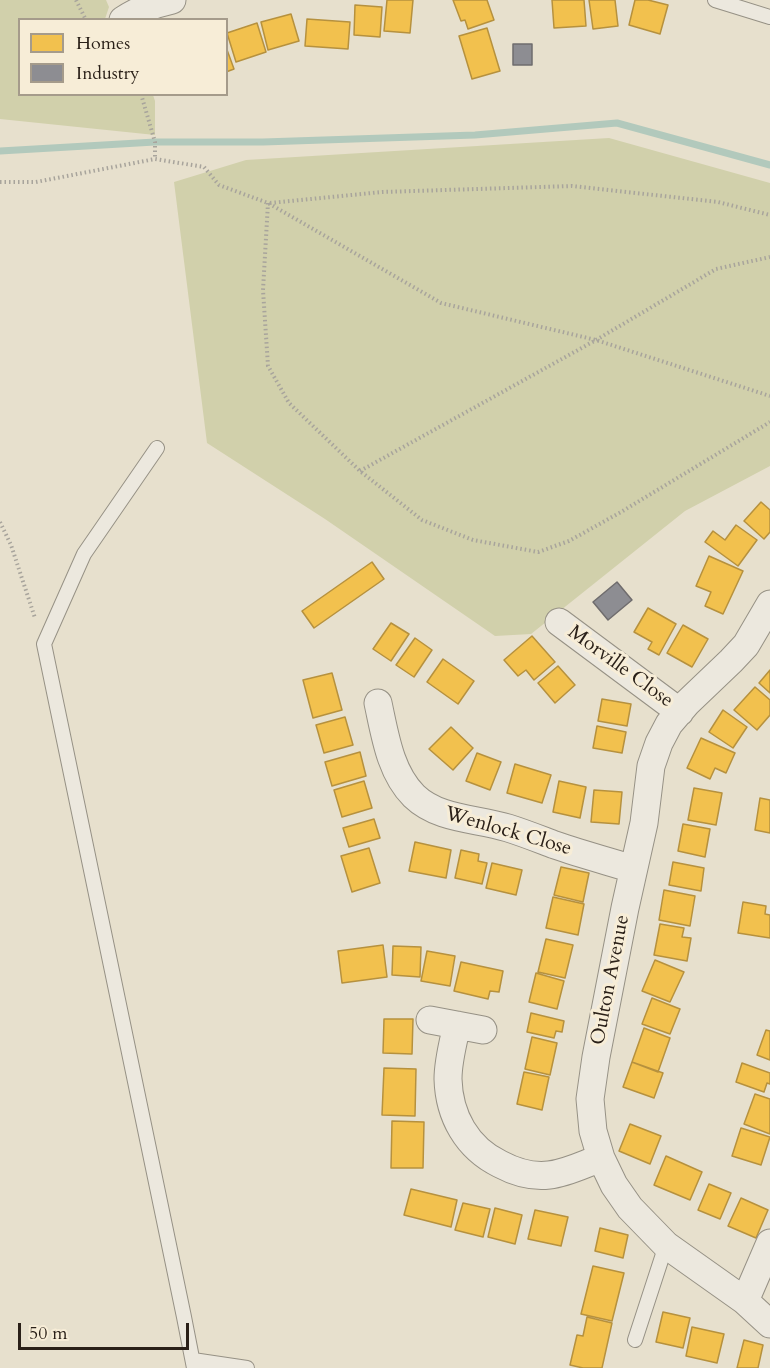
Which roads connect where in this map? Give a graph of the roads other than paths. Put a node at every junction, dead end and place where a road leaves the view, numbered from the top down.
1 (172, 0) edge
2 (715, 0) edge
3 (127, 11) edge
4 (770, 16) edge
5 (157, 448) dead end
6 (770, 604) edge
7 (559, 622) dead end
8 (378, 703) dead end
9 (680, 712) junction
10 (633, 869) junction
11 (430, 1020) dead end
12 (601, 1158) junction
13 (770, 1243) edge
14 (666, 1245) junction
15 (745, 1301) junction
16 (770, 1324) edge
17 (635, 1340) dead end
18 (193, 1364) edge
19 (246, 1368) edge

1 - 3 street
2 - 4 lane
5 - 18 lane
6 - 9 street, Oulton Avenue
7 - 9 street, Morville Close
8 - 10 street, Wenlock Close
9 - 10 street, Oulton Avenue
10 - 12 street, Oulton Avenue
11 - 12 street
12 - 14 street, Oulton Avenue
13 - 15 street
14 - 15 street, Oulton Avenue
14 - 17 lane
15 - 16 street, Oulton Avenue
18 - 19 lane

